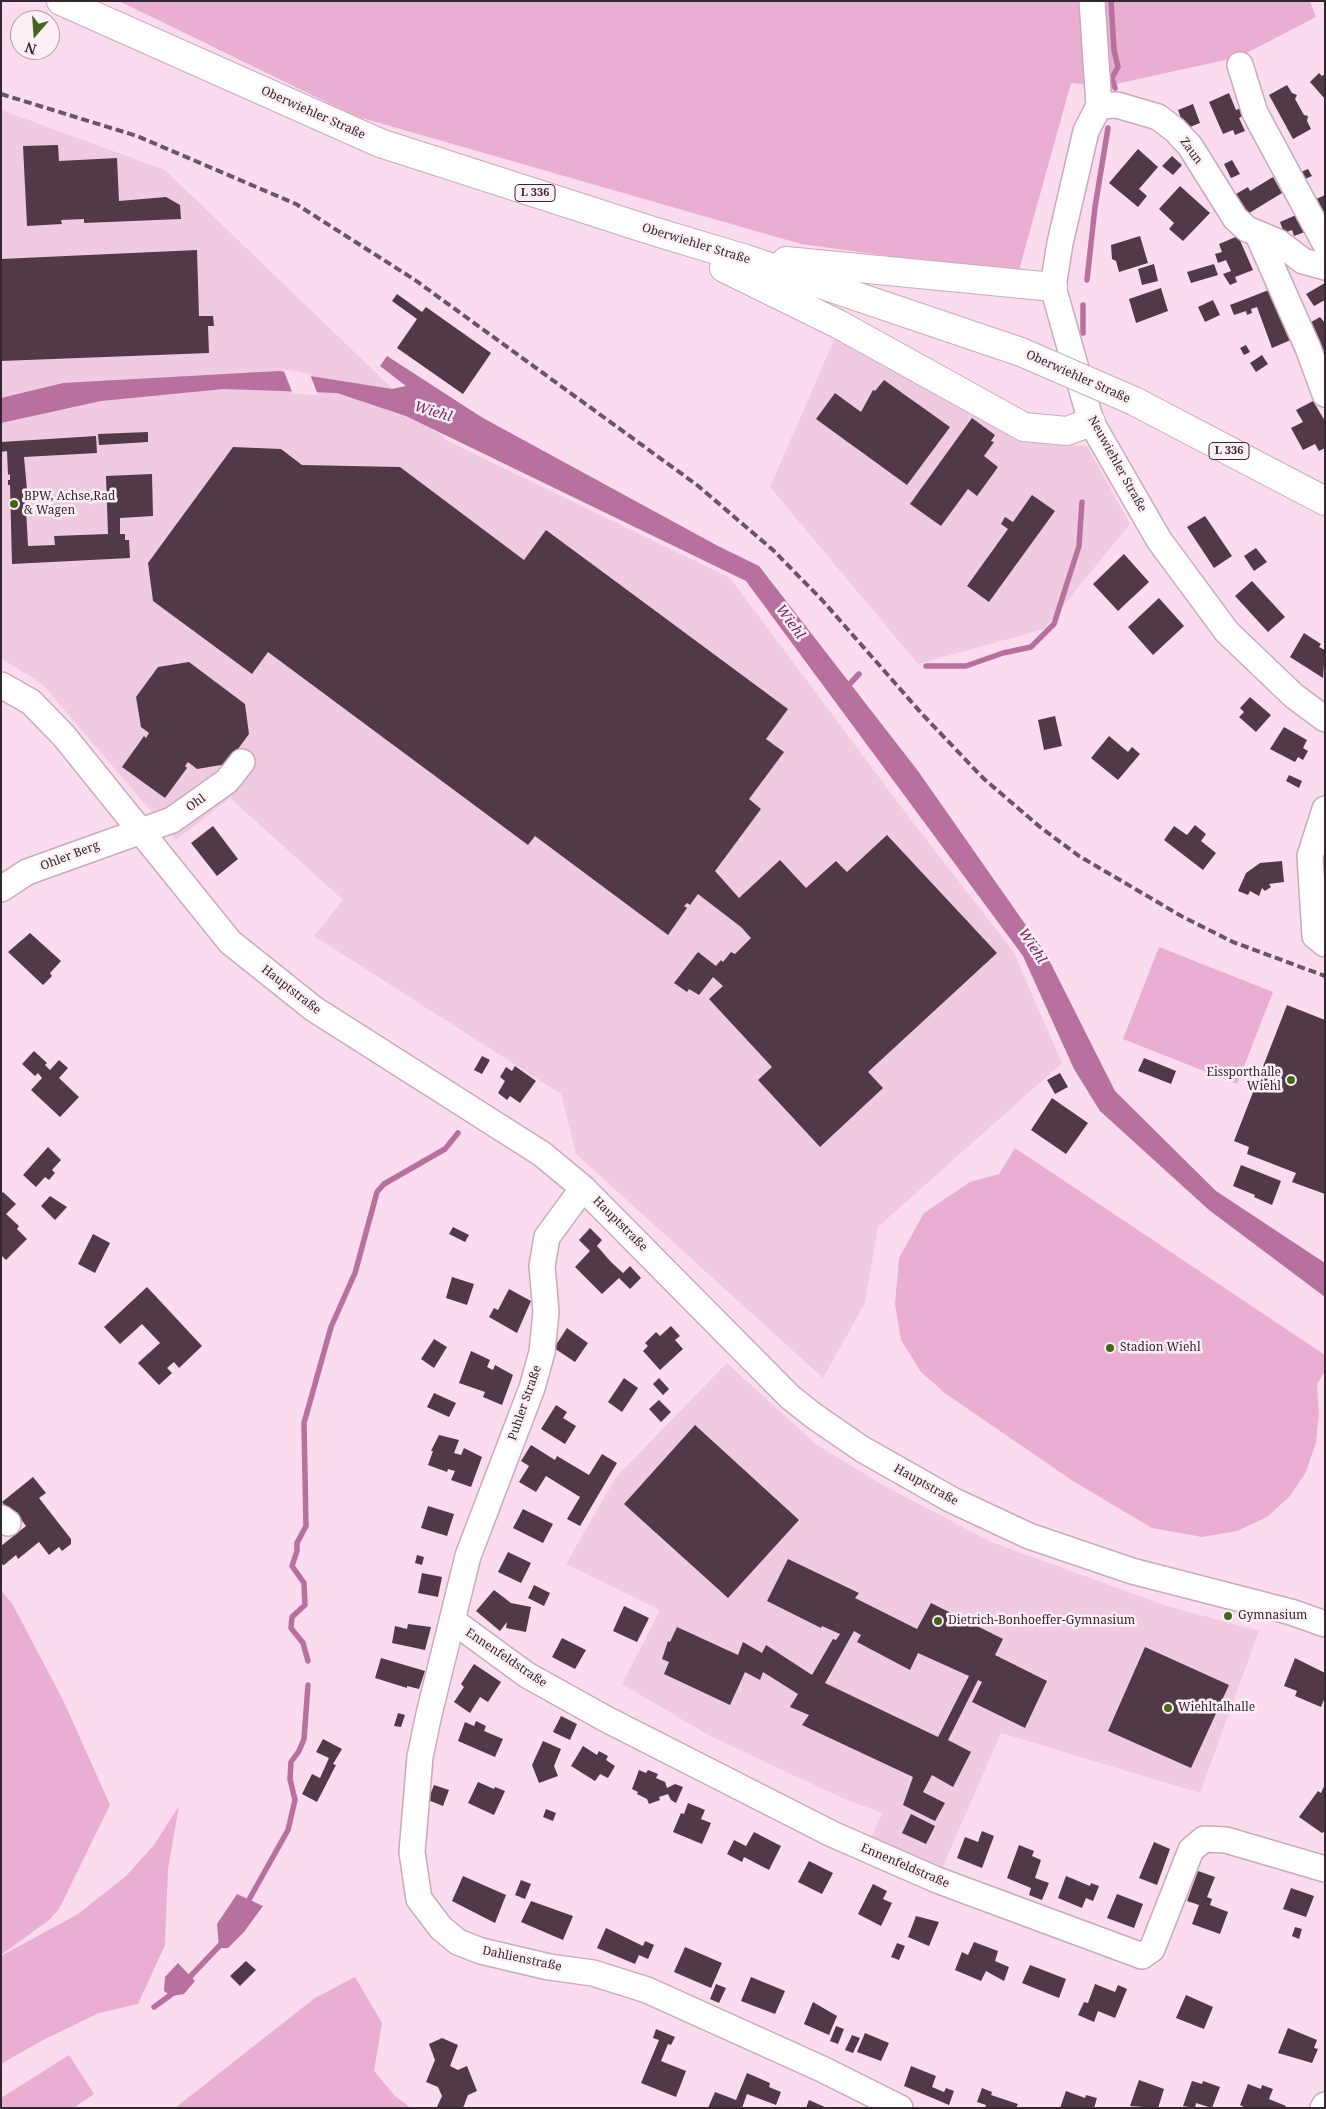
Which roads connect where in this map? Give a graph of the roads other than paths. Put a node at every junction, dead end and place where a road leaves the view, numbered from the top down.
1 (61, 1) edge
2 (1092, 1) edge
3 (1240, 66) dead end
4 (1098, 106) junction
5 (603, 215) junction
6 (1258, 235) junction
7 (1325, 243) edge
8 (746, 259) junction
9 (1325, 267) edge
10 (1053, 287) junction
11 (1325, 394) edge
12 (1091, 422) junction
13 (1325, 501) edge
14 (1, 685) edge
15 (1325, 719) edge
16 (242, 762) dead end
17 (1325, 809) edge
18 (142, 830) junction
19 (1, 889) edge
20 (1325, 944) edge
21 (583, 1188) junction
22 (453, 1621) junction
23 (1325, 1624) edge
24 (1325, 1869) edge
25 (900, 2108) edge

1 - 5 main road, Oberwiehler Straße / L 336
2 - 4 street, Neuwiehler Straße
3 - 7 street
4 - 6 street, Zaun
4 - 10 street, Neuwiehler Straße
5 - 8 main road, Oberwiehler Straße / L 336
5 - 12 main road, L 336
6 - 9 street, Zaun
6 - 11 street, Zaun
8 - 10 main road, L 336
8 - 13 main road, Oberwiehler Straße / L 336, bridge
10 - 12 street, Neuwiehler Straße
12 - 15 street, Neuwiehler Straße
14 - 18 street, Hauptstraße
16 - 18 street, Ohl
17 - 20 street
18 - 19 street, Ohler Berg
18 - 21 street, Hauptstraße
21 - 22 street, Puhler Straße
21 - 23 street, Hauptstraße
22 - 24 street, Ennenfeldstraße
22 - 25 street, Dahlienstraße

